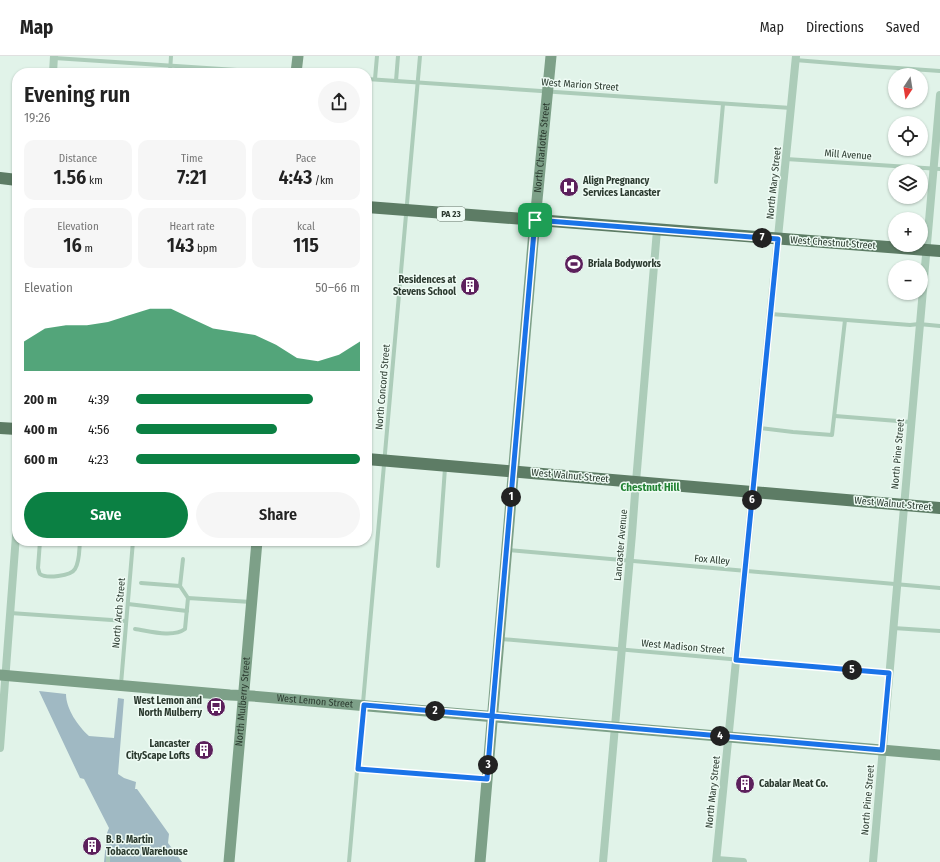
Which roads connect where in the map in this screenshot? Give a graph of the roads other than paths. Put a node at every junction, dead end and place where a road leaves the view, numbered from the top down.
1 (171, 56) edge
2 (298, 56) edge
3 (377, 56) edge
4 (398, 56) edge
5 (420, 56) edge
6 (551, 56) edge
7 (54, 57) edge
8 (796, 58) edge
9 (170, 66) junction
10 (53, 68) edge
11 (202, 68) edge
12 (297, 68) edge
13 (940, 71) edge
14 (375, 79) joint
15 (396, 81) junction
16 (418, 82) junction
17 (548, 91) junction
18 (940, 95) edge
19 (723, 104) junction
20 (791, 108) junction
21 (786, 159) junction
22 (937, 169) edge
23 (0, 178) edge
24 (12, 179) edge
25 (716, 182) dead end
26 (372, 207) edge
27 (407, 210) junction
28 (535, 220) junction
29 (657, 230) junction
30 (928, 235) edge
31 (778, 239) junction
32 (888, 247) edge
33 (928, 250) edge
34 (940, 251) edge
35 (926, 252) edge
36 (771, 314) junction
37 (845, 320) junction
38 (919, 324) junction
39 (940, 326) edge
40 (835, 416) junction
41 (910, 422) junction
42 (0, 428) edge
43 (759, 428) junction
44 (12, 429) edge
45 (372, 459) edge
46 (384, 460) junction
47 (446, 466) junction
48 (514, 472) junction
49 (636, 482) junction
50 (753, 492) junction
51 (903, 505) junction
52 (940, 508) edge
53 (15, 546) edge
54 (40, 546) edge
55 (80, 546) edge
56 (133, 546) edge
57 (257, 546) edge
58 (507, 550) junction
59 (183, 559) dead end
60 (630, 561) junction
61 (438, 566) dead end
62 (746, 571) junction
63 (140, 583) dead end
64 (897, 584) junction
65 (180, 586) junction
66 (940, 588) edge
67 (188, 598) junction
68 (251, 602) junction
69 (128, 604) junction
70 (187, 611) junction
71 (10, 613) junction
72 (126, 621) junction
73 (893, 628) junction
74 (135, 630) dead end
75 (940, 631) edge
76 (499, 639) junction
77 (622, 650) junction
78 (736, 660) junction
79 (889, 673) junction
80 (3, 675) edge
81 (121, 686) junction
82 (243, 695) junction
83 (2, 700) edge
84 (364, 705) junction
85 (492, 716) junction
86 (615, 727) junction
87 (729, 737) junction
88 (0, 748) edge
89 (882, 750) junction
90 (940, 755) edge
91 (358, 769) junction
92 (487, 779) junction
93 (108, 854) dead end
94 (717, 861) edge
95 (108, 862) edge
96 (229, 862) edge
97 (349, 862) edge
98 (480, 862) edge
99 (603, 862) edge
100 (743, 862) edge
101 (873, 862) edge

1 - 9 lane
2 - 12 street
3 - 14 lane
4 - 15 lane
5 - 16 lane, North Concord Street
6 - 17 street, North Charlotte Street
7 - 9 lane
7 - 10 street
8 - 13 lane
8 - 20 street, North Mary Street
9 - 11 lane
14 - 15 lane, West Marion Street
15 - 16 lane, West Marion Street
16 - 17 lane, West Marion Street
16 - 27 lane, North Concord Street
17 - 19 lane, West Marion Street
17 - 28 street, North Charlotte Street
18 - 22 street, North Pine Street
19 - 20 lane, West Marion Street
19 - 25 lane
20 - 21 street, North Mary Street
21 - 22 lane, Mill Avenue
21 - 31 street, North Mary Street
22 - 30 street, North Pine Street
23 - 24 main road
26 - 27 main road, West Chestnut Street / PA 23
27 - 28 main road, West Chestnut Street / PA 23
27 - 46 lane, North Concord Street
28 - 29 main road, West Chestnut Street / PA 23
28 - 48 street, North Charlotte Street
29 - 31 main road, West Chestnut Street / PA 23
29 - 49 street, Lancaster Avenue
31 - 32 main road, West Chestnut Street / PA 23
31 - 36 street, North Mary Street
33 - 34 main road, West Chestnut Street / PA 23
35 - 38 street, North Pine Street
36 - 37 lane
36 - 43 street, North Mary Street
37 - 38 lane
37 - 40 lane
38 - 39 lane
38 - 41 street, North Pine Street
40 - 41 lane
40 - 43 lane
41 - 51 street, North Pine Street
42 - 44 main road
43 - 50 street, North Mary Street
45 - 46 main road, West Walnut Street
46 - 47 main road, West Walnut Street
46 - 84 lane, North Concord Street
47 - 48 main road, West Walnut Street
47 - 61 lane
48 - 49 main road, West Walnut Street
48 - 58 street, North Charlotte Street
49 - 50 main road, West Walnut Street
49 - 60 street, Lancaster Avenue
50 - 51 main road, West Walnut Street
50 - 62 street, North Mary Street
51 - 52 main road, West Walnut Street
51 - 64 street, North Pine Street
53 - 71 street
54 - 55 lane
56 - 69 lane, North Arch Street
57 - 68 street, North Mulberry Street
58 - 60 lane, Fox Alley
58 - 76 street, North Charlotte Street
59 - 65 lane
60 - 62 lane, Fox Alley
60 - 77 street, Lancaster Avenue
62 - 64 lane, Fox Alley
62 - 78 street, North Mary Street
63 - 65 lane
64 - 66 lane, Fox Alley
64 - 73 street, North Pine Street
65 - 67 lane
67 - 68 lane
67 - 70 lane
68 - 82 street, North Mulberry Street
69 - 70 lane
69 - 72 lane, North Arch Street
70 - 74 lane
71 - 72 lane
71 - 80 street
72 - 81 lane, North Arch Street
73 - 75 lane
73 - 79 street, North Pine Street
76 - 77 lane, West Madison Street
76 - 85 street, North Charlotte Street
77 - 78 lane, West Madison Street
77 - 86 street, Lancaster Avenue
78 - 79 lane, West Madison Street
78 - 87 street, North Mary Street
79 - 89 street, North Pine Street
80 - 81 street, West Lemon Street
80 - 83 street
81 - 82 street, West Lemon Street
82 - 84 street, West Lemon Street
82 - 96 street, North Mulberry Street
83 - 88 street
84 - 85 street, West Lemon Street
84 - 91 lane, North Concord Street
85 - 86 street, West Lemon Street
85 - 92 street, North Charlotte Street
86 - 87 street, West Lemon Street
86 - 99 street, Lancaster Avenue
87 - 89 street, West Lemon Street
87 - 94 street, North Mary Street
89 - 90 street, West Lemon Street
89 - 101 street, North Pine Street
91 - 92 lane
91 - 97 lane, North Concord Street
92 - 98 street, North Charlotte Street
93 - 95 lane
94 - 100 street

